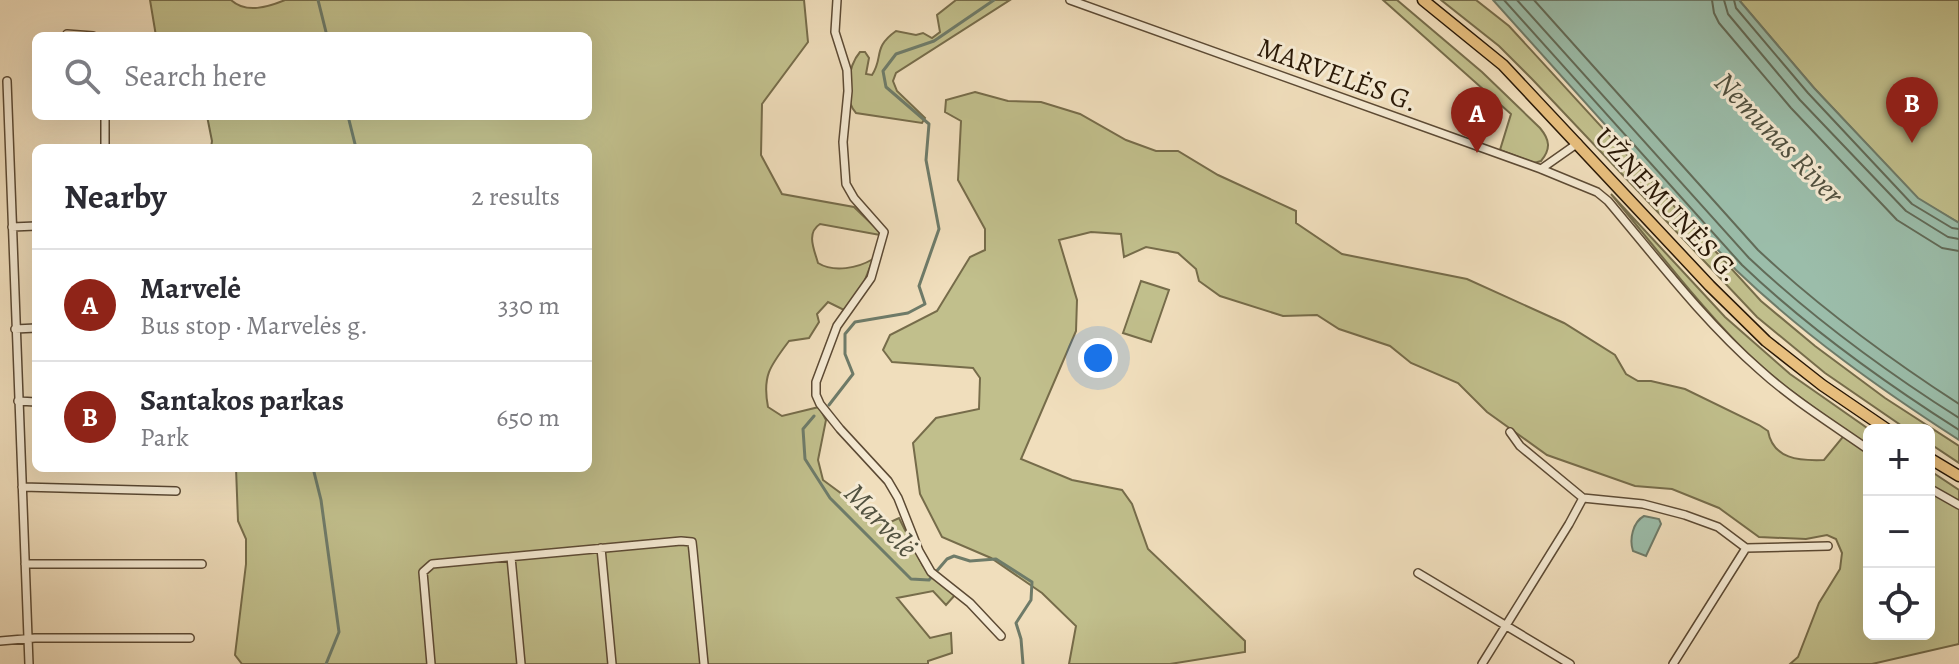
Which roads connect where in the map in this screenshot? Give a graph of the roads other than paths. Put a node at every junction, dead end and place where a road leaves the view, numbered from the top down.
1 (837, 0) edge
2 (1070, 0) edge
3 (1423, 0) edge
4 (7, 81) dead end
5 (105, 120) edge
6 (4, 126) edge
7 (1578, 143) junction
8 (105, 144) edge
9 (1541, 169) junction
10 (0, 221) edge
11 (12, 224) junction
12 (32, 226) edge
13 (32, 328) edge
14 (15, 329) junction
15 (18, 401) junction
16 (32, 402) edge
17 (1879, 424) edge
18 (1510, 432) dead end
19 (1863, 446) edge
20 (1935, 462) edge
21 (1959, 476) edge
22 (22, 487) junction
23 (176, 491) dead end
24 (1935, 491) edge
25 (1583, 498) junction
26 (1959, 505) edge
27 (1828, 546) dead end
28 (601, 548) junction
29 (1746, 548) junction
30 (511, 557) junction
31 (25, 564) junction
32 (202, 564) dead end
33 (1418, 573) dead end
34 (1506, 624) junction
35 (1001, 636) dead end
36 (190, 638) dead end
37 (27, 639) junction
38 (0, 641) edge
39 (29, 664) edge
40 (431, 664) edge
41 (521, 664) edge
42 (612, 664) edge
43 (704, 664) edge
44 (1482, 664) edge
45 (1570, 664) edge
46 (1673, 664) edge

1 - 35 street
2 - 9 street, MARVELĖS G.
3 - 7 main road, UŽNEMUNĖS G.
4 - 6 street
5 - 8 street
6 - 11 street
7 - 9 street
7 - 17 main road, UŽNEMUNĖS G.
9 - 19 street, MARVELĖS G.
10 - 11 street
11 - 12 street
11 - 14 street
13 - 14 street
14 - 15 street
15 - 16 street
15 - 22 street
18 - 25 street
20 - 21 main road
22 - 23 street
22 - 31 street
24 - 26 street
25 - 29 street
25 - 34 street
27 - 29 street
28 - 30 street
28 - 42 street
28 - 43 street
29 - 46 street
30 - 40 street
30 - 41 street
31 - 32 street
31 - 37 street
33 - 34 street
34 - 44 street
34 - 45 street
36 - 37 street
37 - 38 street
37 - 39 street

